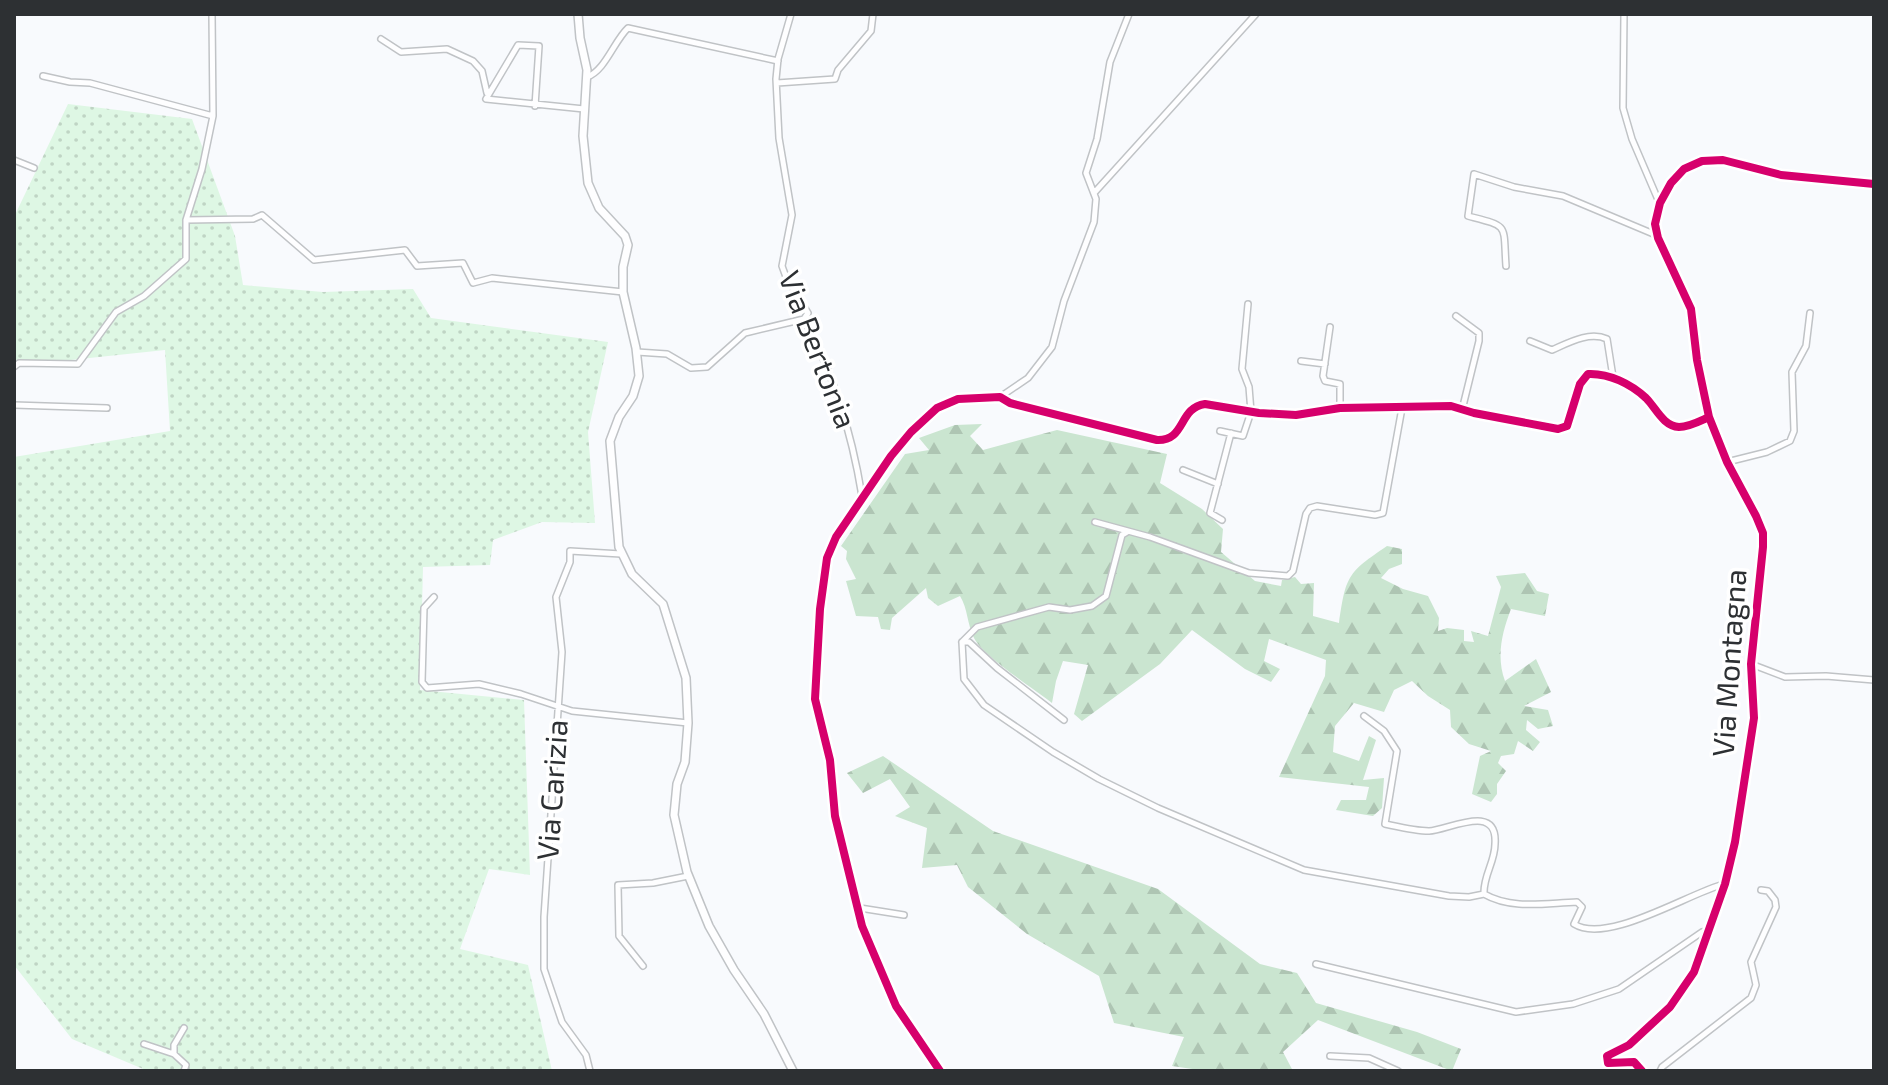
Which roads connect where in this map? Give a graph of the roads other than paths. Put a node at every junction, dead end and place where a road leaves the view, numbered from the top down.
1 (212, 14) edge
2 (578, 14) edge
3 (791, 14) edge
4 (873, 14) edge
5 (1129, 14) edge
6 (1256, 14) edge
7 (1624, 14) edge
8 (381, 39) dead end
9 (778, 61) junction
10 (43, 76) dead end
11 (587, 77) junction
12 (777, 83) junction
13 (488, 94) junction
14 (535, 106) junction
15 (584, 109) junction
16 (213, 116) junction
17 (14, 160) edge
18 (34, 168) dead end
19 (1874, 184) edge
20 (1094, 193) junction
21 (1660, 203) junction
22 (186, 220) junction
23 (1657, 235) junction
24 (1506, 266) dead end
25 (623, 292) junction
26 (1248, 304) dead end
27 (1810, 313) dead end
28 (1456, 316) dead end
29 (804, 319) junction
30 (1330, 327) dead end
31 (1530, 341) dead end
32 (637, 352) junction
33 (1301, 361) dead end
34 (1325, 364) junction
35 (14, 367) edge
36 (1613, 378) junction
37 (1000, 397) junction
38 (14, 405) edge
39 (107, 408) dead end
40 (1340, 408) junction
41 (1402, 408) junction
42 (1462, 410) junction
43 (1251, 412) junction
44 (1709, 417) junction
45 (1220, 431) dead end
46 (1231, 433) junction
47 (1727, 462) junction
48 (1183, 470) dead end
49 (1218, 484) junction
50 (862, 496) junction
51 (1222, 520) dead end
52 (1095, 522) dead end
53 (1128, 532) junction
54 (621, 554) junction
55 (434, 597) dead end
56 (962, 642) junction
57 (1751, 664) junction
58 (1874, 680) edge
59 (558, 708) junction
60 (1364, 716) dead end
61 (1064, 720) dead end
62 (688, 723) junction
63 (688, 876) junction
64 (1725, 884) junction
65 (1761, 890) dead end
66 (1484, 894) junction
67 (860, 908) junction
68 (904, 915) dead end
69 (1709, 931) junction
70 (1316, 964) dead end
71 (643, 966) dead end
72 (184, 1028) dead end
73 (144, 1044) dead end
74 (174, 1054) junction
75 (1330, 1056) dead end
76 (184, 1071) edge
77 (590, 1071) edge
78 (793, 1071) edge
79 (940, 1071) edge
80 (1398, 1071) edge
81 (1642, 1071) edge
82 (1660, 1071) edge

1 - 16 street
2 - 11 street
3 - 9 street, Via Bertonia
4 - 12 street
5 - 20 street
6 - 20 street
7 - 21 street
8 - 13 street
9 - 11 street
9 - 12 street, Via Bertonia
10 - 16 street
11 - 15 street
12 - 29 street, Via Bertonia
13 - 14 street
13 - 14 street
14 - 15 street
15 - 25 street
16 - 22 street
17 - 18 street
19 - 21 street
20 - 37 street
21 - 23 street
22 - 25 street
22 - 35 street
23 - 24 street
23 - 44 street, Via Montagna
25 - 32 street
26 - 43 street
27 - 47 street
28 - 42 street
29 - 32 street
29 - 50 street, Via Bertonia
30 - 34 street
31 - 36 street
32 - 54 street
33 - 34 street
34 - 40 street
36 - 42 street
36 - 44 street
37 - 43 street
37 - 50 street
38 - 39 street
40 - 41 street
40 - 43 street
41 - 42 street
41 - 53 street
43 - 46 street
44 - 47 street, Via Montagna
45 - 46 street
46 - 49 street
47 - 57 street, Via Montagna
48 - 49 street
49 - 51 street
50 - 67 street
52 - 53 street
53 - 56 street
54 - 59 street, Via Carizia
54 - 62 street
55 - 59 street
56 - 61 street
56 - 66 street
57 - 58 street
57 - 64 street, Via Montagna
59 - 62 street
59 - 77 street, Via Carizia
60 - 66 street
62 - 63 street
63 - 71 street
63 - 78 street
64 - 66 street
64 - 69 street, Via Montagna
65 - 82 street
67 - 68 street
67 - 79 street
69 - 70 street
69 - 81 street, Via Montagna
72 - 74 street
73 - 74 street
74 - 76 street
75 - 80 street

